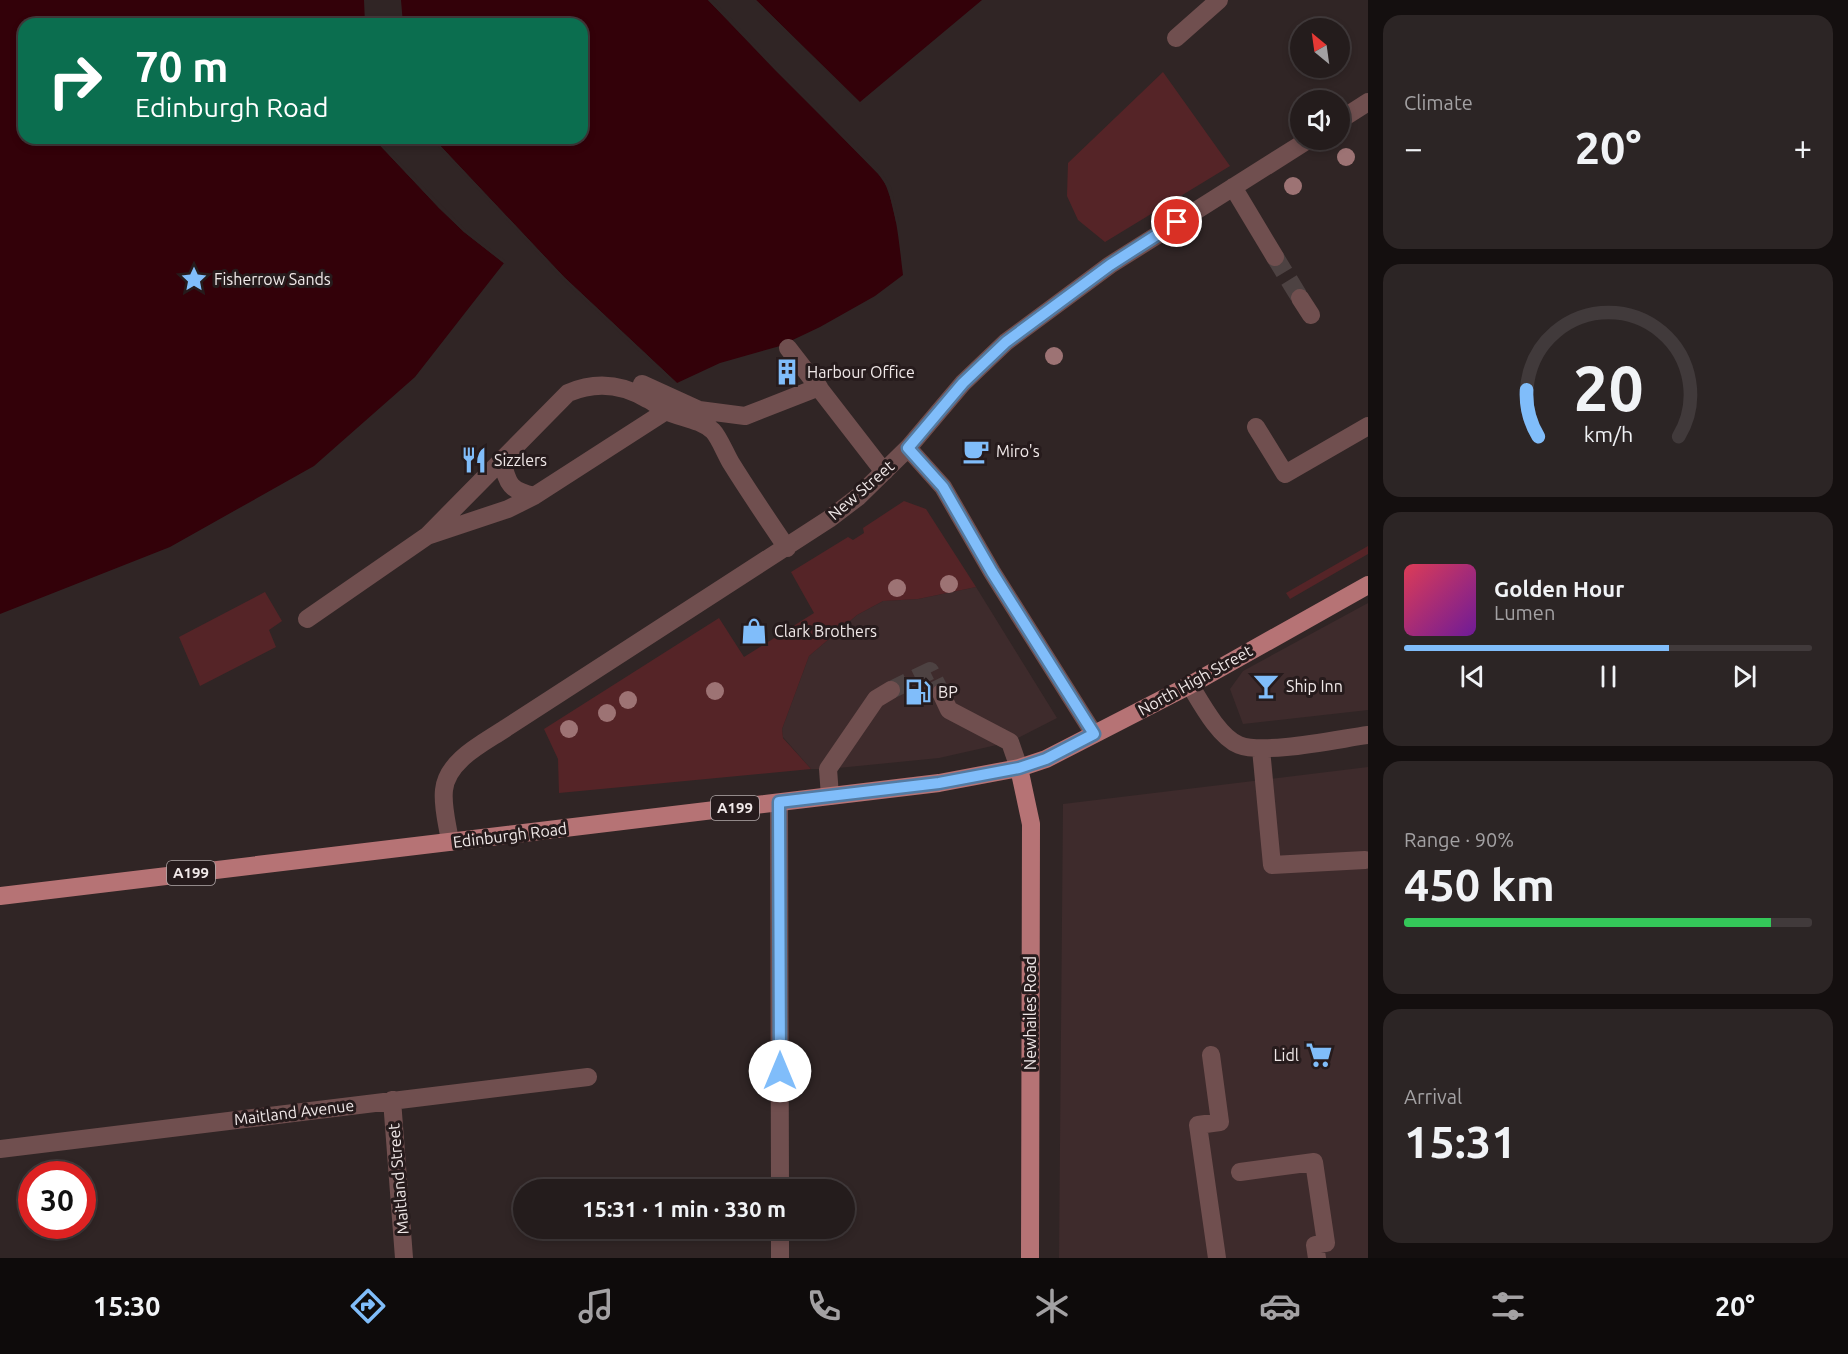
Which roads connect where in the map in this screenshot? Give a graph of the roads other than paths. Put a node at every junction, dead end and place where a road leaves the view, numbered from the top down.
1 (1219, 0) edge
2 (1176, 38) dead end
3 (1368, 102) edge
4 (1350, 114) edge
5 (1292, 150) edge
6 (1233, 187) junction
7 (1275, 257) tunnel mouth
8 (1300, 298) tunnel mouth
9 (1311, 315) dead end
10 (788, 348) dead end
11 (642, 384) dead end
12 (819, 387) junction
13 (666, 411) junction
14 (1368, 426) edge
15 (1256, 427) dead end
16 (908, 448) junction
17 (502, 461) junction
18 (884, 472) junction
19 (534, 496) junction
20 (427, 536) junction
21 (787, 548) junction
22 (1368, 585) edge
23 (307, 619) dead end
24 (1190, 685) junction
25 (891, 690) tunnel mouth
26 (941, 693) tunnel mouth
27 (1094, 734) junction
28 (1368, 735) edge
29 (1261, 749) junction
30 (1019, 768) junction
31 (830, 796) junction
32 (779, 802) junction
33 (450, 842) junction
34 (1365, 860) dead end
35 (0, 896) edge
36 (1211, 1055) dead end
37 (588, 1077) dead end
38 (392, 1101) junction
39 (0, 1149) edge
40 (1240, 1172) dead end
41 (780, 1179) edge
42 (780, 1239) edge
43 (404, 1258) edge
44 (780, 1258) edge
45 (1030, 1258) edge
46 (1217, 1258) edge
47 (1317, 1258) edge

1 - 2 street
3 - 4 street
5 - 6 street, New Street
6 - 7 street
6 - 16 street, New Street
8 - 9 street
10 - 12 street
11 - 12 street
12 - 18 street
13 - 17 street
13 - 19 street
13 - 21 street
14 - 15 street
16 - 18 street, New Street
16 - 27 street
17 - 19 street
17 - 20 street
18 - 21 street, New Street
19 - 20 street
20 - 23 street
21 - 33 street, New Street
22 - 24 main road, North High Street / A199
24 - 27 main road, North High Street / A199
24 - 29 street
25 - 31 street
26 - 30 street
27 - 30 main road, North High Street / A199
28 - 29 street
29 - 34 street
30 - 31 main road, Edinburgh Road / A199
30 - 45 main road, Newhailes Road
31 - 32 main road, Edinburgh Road / A199
32 - 33 main road, Edinburgh Road / A199
32 - 41 street
33 - 35 main road, Edinburgh Road / A199
36 - 46 street
37 - 38 street, Maitland Avenue
38 - 39 street, Maitland Avenue
38 - 43 street, Maitland Street
40 - 47 street
42 - 44 street

